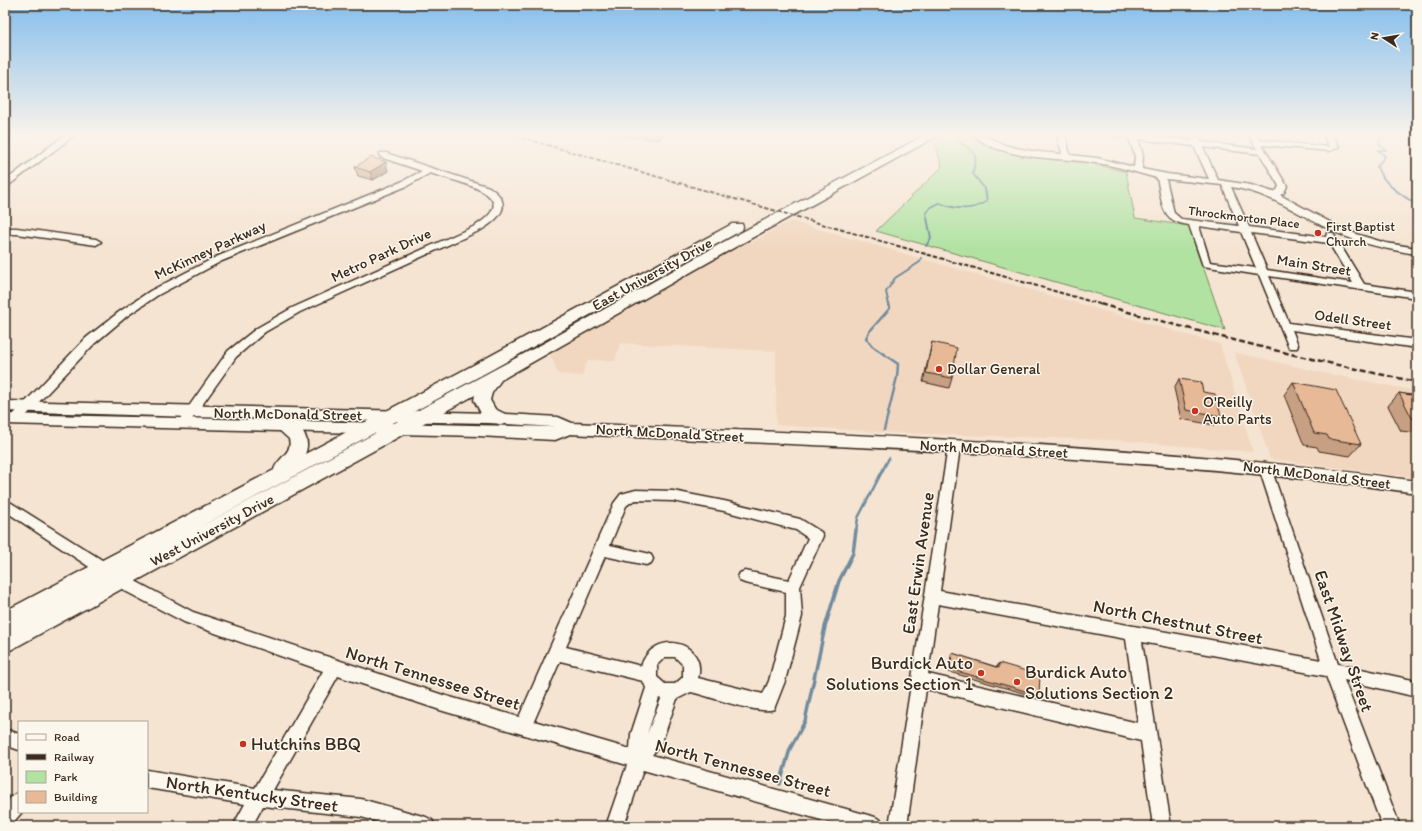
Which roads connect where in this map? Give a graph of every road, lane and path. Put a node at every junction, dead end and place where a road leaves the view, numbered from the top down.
1 (21, 173) edge
2 (425, 173) edge
3 (439, 173) edge
4 (849, 173) edge
5 (1148, 173) edge
6 (1211, 173) edge
7 (1275, 173) edge
8 (1161, 176) junction
9 (1215, 182) junction
10 (1226, 184) junction
11 (5, 185) edge
12 (1274, 196) junction
13 (1193, 224) junction
14 (1336, 229) junction
15 (1245, 230) junction
16 (5, 231) edge
17 (1332, 241) junction
18 (96, 242) dead end
19 (1417, 251) edge
20 (1262, 272) junction
21 (1361, 287) junction
22 (1417, 295) edge
23 (592, 316) junction
24 (1285, 326) junction
25 (1417, 344) edge
26 (1293, 345) dead end
27 (495, 376) junction
28 (5, 406) edge
29 (27, 407) junction
30 (420, 417) junction
31 (187, 418) junction
32 (501, 419) junction
33 (10, 420) edge
34 (395, 422) junction
35 (284, 425) junction
36 (370, 427) junction
37 (569, 428) junction
38 (954, 447) junction
39 (1265, 468) junction
40 (1417, 487) edge
41 (251, 490) junction
42 (5, 504) edge
43 (600, 549) junction
44 (646, 559) dead end
45 (112, 574) junction
46 (745, 577) dead end
47 (793, 587) junction
48 (932, 596) junction
49 (5, 622) edge
50 (1133, 633) junction
51 (5, 643) edge
52 (554, 652) junction
53 (334, 668) junction
54 (1332, 670) junction
55 (920, 680) junction
56 (651, 681) junction
57 (688, 683) junction
58 (1417, 689) edge
59 (671, 693) junction
60 (523, 727) junction
61 (1148, 734) junction
62 (5, 737) edge
63 (18, 742) edge
64 (638, 760) junction
65 (148, 779) edge
66 (259, 797) junction
67 (18, 802) edge
68 (5, 819) edge
69 (242, 826) edge
70 (426, 826) edge
71 (615, 826) edge
72 (875, 826) edge
73 (898, 826) edge
74 (1162, 826) edge
75 (1391, 826) edge

1 - 11 street
2 - 29 street, McKinney Parkway
3 - 31 street, Metro Park Drive
4 - 23 highway, East University Drive
5 - 8 street
6 - 9 street
7 - 12 street
8 - 9 street
8 - 13 street, Throckmorton Place
9 - 10 street
10 - 12 street
10 - 15 street
12 - 14 street
13 - 15 street, Throckmorton Place
13 - 20 street, Main Street
14 - 17 street
14 - 19 street
15 - 17 street, Throckmorton Place
15 - 20 street
16 - 18 street
17 - 21 street
20 - 21 street, Main Street
20 - 24 street
21 - 22 street, Main Street
23 - 27 highway, East University Drive
23 - 34 highway, East University Drive
24 - 25 street, Odell Street
24 - 26 street
27 - 30 highway, East University Drive
27 - 32 highway
28 - 29 main road, North McDonald Street
29 - 31 main road, North McDonald Street
29 - 33 street, McKinney Parkway
30 - 32 main road, North McDonald Street
30 - 34 highway, West University Drive
31 - 33 main road, North McDonald Street
31 - 34 main road, North McDonald Street
31 - 35 main road, North McDonald Street
32 - 37 main road, North McDonald Street
34 - 36 highway, West University Drive
34 - 37 main road, North McDonald Street
34 - 45 highway, West University Drive
35 - 36 main road, North McDonald Street
35 - 41 highway
36 - 41 highway, West University Drive
37 - 38 main road, North McDonald Street
38 - 39 main road, North McDonald Street
38 - 48 street, East Erwin Avenue
39 - 40 main road, North McDonald Street
39 - 54 street, East Midway Street
41 - 45 highway, West University Drive
42 - 45 street, North Tennessee Street
43 - 44 street
43 - 47 street
43 - 52 street
45 - 49 highway, West University Drive
45 - 51 highway, West University Drive
45 - 53 street, North Tennessee Street
46 - 47 street
47 - 57 street
48 - 50 street, North Chestnut Street
48 - 55 street, East Erwin Avenue
50 - 54 street, North Chestnut Street
50 - 61 street
52 - 56 street
52 - 60 street
53 - 60 street, North Tennessee Street
53 - 66 street
54 - 58 street, North Chestnut Street
54 - 75 street, East Midway Street
55 - 61 street
55 - 73 street, East Erwin Avenue
56 - 57 street
56 - 59 street
56 - 64 street
57 - 59 street
59 - 64 street
60 - 64 street, North Tennessee Street
61 - 74 street
62 - 63 street
64 - 71 street
64 - 72 street, North Tennessee Street
65 - 66 street, North Kentucky Street
66 - 69 street
66 - 70 street, North Kentucky Street
67 - 68 street

